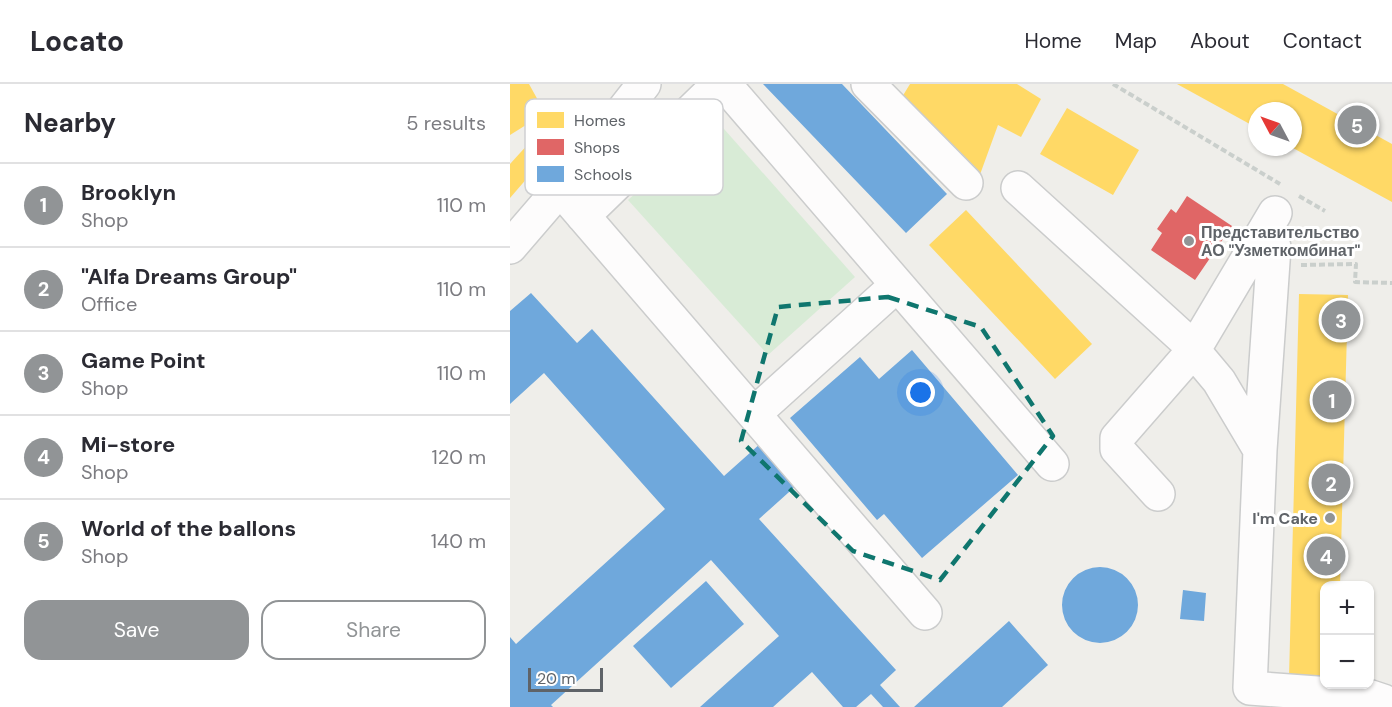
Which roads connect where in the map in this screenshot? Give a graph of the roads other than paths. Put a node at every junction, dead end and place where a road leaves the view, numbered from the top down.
1 (644, 84) edge
2 (868, 84) edge
3 (632, 99) edge
4 (704, 99) edge
5 (966, 183) dead end
6 (1018, 188) dead end
7 (555, 195) edge
8 (565, 195) edge
9 (605, 195) edge
10 (1286, 199) road end
11 (583, 216) junction
12 (510, 247) edge
13 (1273, 256) road end
14 (897, 285) junction
15 (1193, 351) junction
16 (754, 414) junction
17 (1260, 450) junction
18 (1052, 464) dead end
19 (1158, 494) dead end
20 (925, 613) dead end
21 (1250, 697) edge
22 (1392, 706) edge

1 - 3 lane
2 - 5 lane
4 - 14 lane
6 - 15 lane
7 - 12 lane
8 - 11 lane
9 - 11 lane
10 - 15 lane
11 - 16 lane
13 - 17 lane
14 - 16 lane
14 - 18 lane
15 - 17 lane
15 - 19 lane
16 - 20 lane
17 - 21 lane
21 - 22 lane

